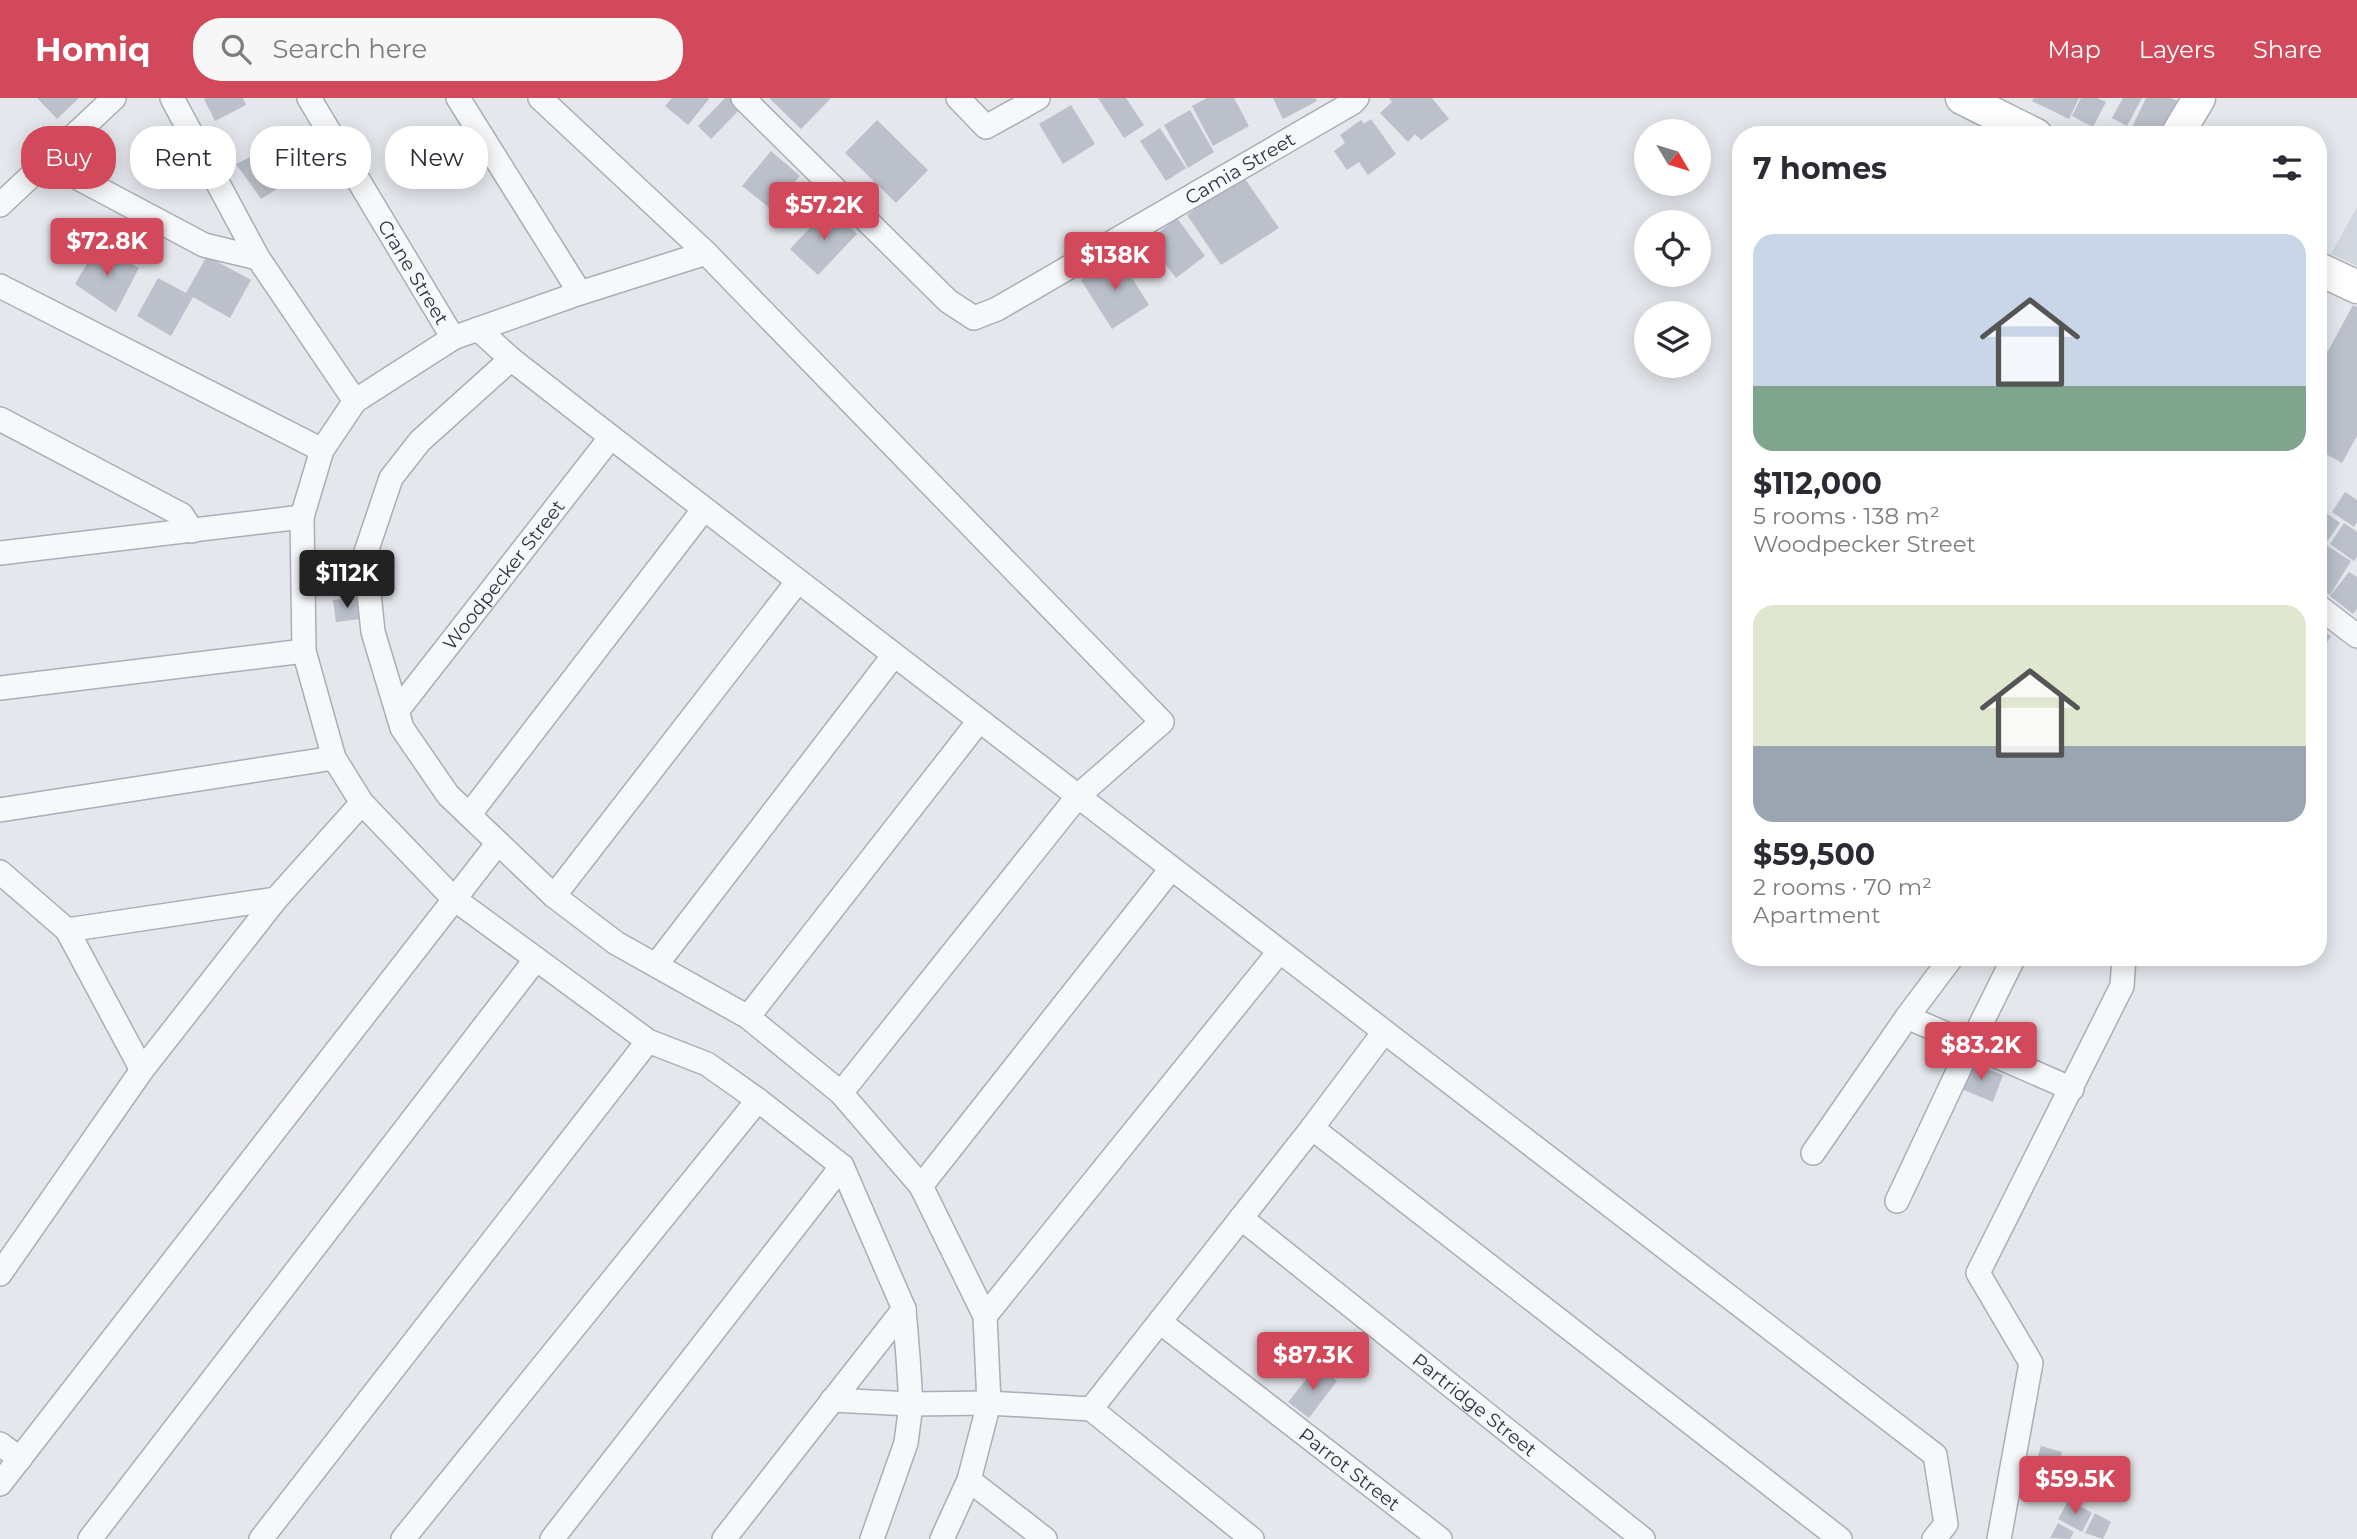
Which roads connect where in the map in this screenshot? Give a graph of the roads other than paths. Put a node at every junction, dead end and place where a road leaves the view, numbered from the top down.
1 (114, 98) edge
2 (172, 98) edge
3 (309, 98) edge
4 (458, 98) edge
5 (540, 98) edge
6 (743, 98) edge
7 (958, 98) edge
8 (1038, 98) edge
9 (1357, 98) edge
10 (1962, 98) edge
11 (2199, 98) edge
12 (2005, 107) edge
13 (85, 126) edge
14 (2026, 126) edge
15 (2182, 126) edge
16 (21, 186) edge
17 (99, 189) edge
18 (0, 205) edge
19 (706, 253) junction
20 (258, 258) junction
21 (2327, 274) edge
22 (0, 286) edge
23 (2357, 287) edge
24 (580, 293) junction
25 (478, 328) junction
26 (453, 338) junction
27 (512, 359) junction
28 (355, 401) junction
29 (0, 419) edge
30 (611, 437) junction
31 (322, 450) junction
32 (704, 509) junction
33 (302, 517) junction
34 (192, 531) junction
35 (0, 553) edge
36 (798, 581) junction
37 (2327, 613) edge
38 (2357, 636) edge
39 (304, 651) junction
40 (894, 655) junction
41 (0, 688) edge
42 (397, 711) junction
43 (979, 721) junction
44 (334, 758) junction
45 (1078, 796) junction
46 (362, 803) junction
47 (0, 810) edge
48 (469, 815) junction
49 (498, 843) junction
50 (1171, 869) junction
51 (0, 872) edge
52 (554, 896) junction
53 (453, 898) junction
54 (276, 899) junction
55 (67, 930) junction
56 (1279, 952) junction
57 (536, 959) junction
58 (656, 965) junction
59 (1945, 966) edge
60 (2010, 966) edge
61 (2123, 966) edge
62 (748, 1017) junction
63 (1907, 1017) junction
64 (1384, 1032) junction
65 (648, 1041) junction
66 (1970, 1046) junction
67 (142, 1070) junction
68 (2072, 1089) junction
69 (841, 1093) junction
70 (758, 1100) junction
71 (1312, 1128) junction
72 (1813, 1153) dead end
73 (842, 1166) junction
74 (921, 1186) junction
75 (1897, 1201) dead end
76 (1241, 1218) junction
77 (0, 1274) edge
78 (904, 1309) junction
79 (985, 1316) junction
80 (1160, 1322) junction
81 (832, 1400) junction
82 (989, 1403) junction
83 (911, 1404) junction
84 (1091, 1409) junction
85 (0, 1444) edge
86 (20, 1460) junction
87 (969, 1480) junction
88 (0, 1484) edge
89 (90, 1539) edge
90 (261, 1539) edge
91 (403, 1539) edge
92 (552, 1539) edge
93 (724, 1539) edge
94 (872, 1539) edge
95 (942, 1539) edge
96 (1045, 1539) edge
97 (1252, 1539) edge
98 (1440, 1539) edge
99 (1643, 1539) edge
100 (1840, 1539) edge
101 (1934, 1539) edge
102 (1999, 1539) edge

1 - 13 street
2 - 20 street
3 - 26 street, Crane Street
4 - 24 street
5 - 19 street
6 - 9 street, Camia Street
7 - 8 street
10 - 12 main road
11 - 15 main road
12 - 14 main road
16 - 18 street
17 - 20 street
19 - 24 street
19 - 45 street
20 - 28 street
21 - 23 main road
22 - 31 street
24 - 25 street
25 - 26 street
25 - 27 street
26 - 28 street
27 - 30 street
27 - 42 street
28 - 31 street
29 - 34 street
30 - 32 street
30 - 42 street, Woodpecker Street
31 - 33 street
32 - 36 street
32 - 48 street
33 - 34 street
33 - 39 street
34 - 35 street
36 - 40 street
36 - 52 street
37 - 38 street
39 - 41 street
39 - 44 street
40 - 43 street
40 - 58 street
42 - 48 street
43 - 45 street
43 - 62 street
44 - 46 street
44 - 47 street
45 - 50 street
45 - 69 street
46 - 53 street
46 - 54 street
48 - 49 street
49 - 52 street
49 - 53 street
50 - 56 street
50 - 74 street
51 - 55 street
52 - 58 street
53 - 57 street
53 - 86 street
54 - 55 street
54 - 67 street
55 - 67 street
56 - 64 street
56 - 79 street
57 - 65 street
57 - 89 street
58 - 62 street
59 - 63 street
60 - 66 street
61 - 68 street
62 - 69 street
63 - 66 street
63 - 72 street
64 - 71 street
64 - 101 street
65 - 70 street
65 - 90 street
66 - 68 street
66 - 75 street
67 - 77 street
68 - 102 street
69 - 74 street
70 - 73 street
70 - 91 street
71 - 76 street
71 - 100 street
73 - 78 street
73 - 92 street
74 - 79 street
76 - 80 street
76 - 99 street, Partridge Street
78 - 81 street
78 - 83 street
79 - 82 street
80 - 84 street
80 - 98 street, Parrot Street
81 - 83 street
81 - 93 street
82 - 83 street
82 - 84 street
82 - 87 street
83 - 94 street
84 - 97 street
85 - 86 street
86 - 88 street
87 - 95 street
87 - 96 street

